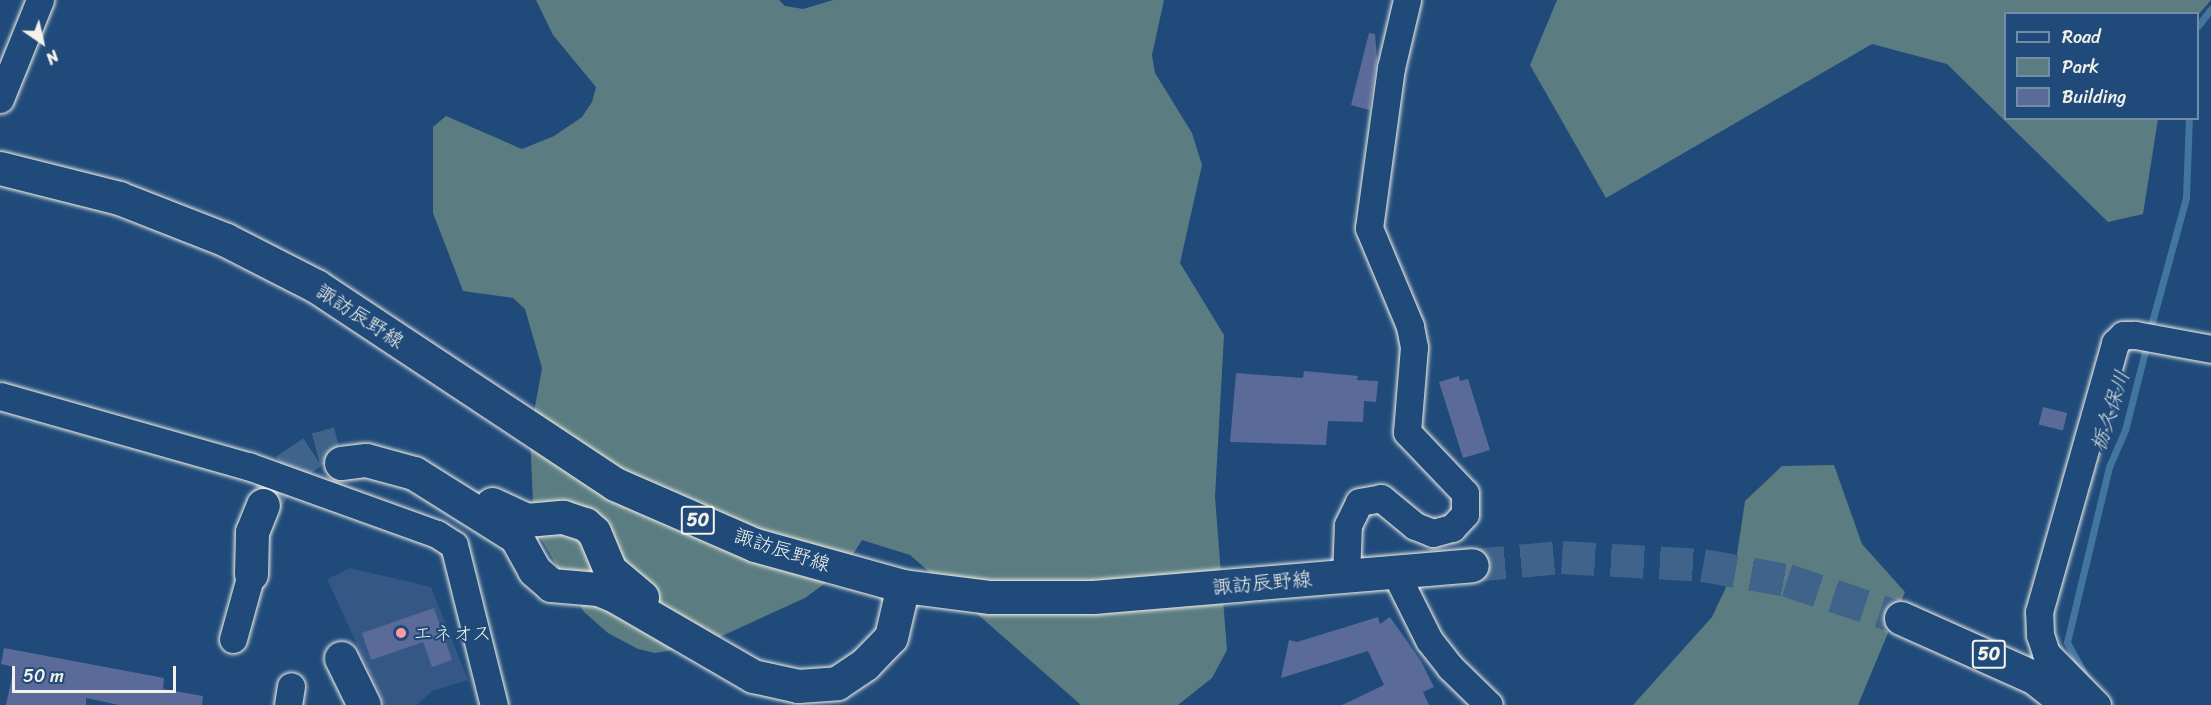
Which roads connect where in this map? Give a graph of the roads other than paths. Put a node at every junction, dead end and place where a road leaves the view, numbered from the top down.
1 (40, 0) edge
2 (1407, 0) edge
3 (0, 99) edge
4 (0, 168) edge
5 (2211, 349) edge
6 (0, 396) edge
7 (271, 509) tunnel mouth
8 (551, 520) junction
9 (600, 553) junction
10 (530, 559) junction
11 (1472, 565) tunnel mouth
12 (1395, 572) junction
13 (251, 574) joint
14 (1346, 576) junction
15 (573, 586) junction
16 (903, 586) junction
17 (1901, 618) tunnel mouth
18 (233, 639) dead end
19 (341, 658) dead end
20 (735, 666) junction
21 (364, 705) edge
22 (494, 705) edge
23 (1489, 705) edge
24 (2069, 705) edge
25 (2097, 705) edge

1 - 3 street
2 - 14 street
4 - 16 main road, 諏訪辰野線 / 50
5 - 25 street
6 - 22 street
7 - 13 main road
8 - 9 main road
8 - 10 street
8 - 10 main road
9 - 15 street
9 - 20 main road
10 - 15 main road
11 - 12 main road, 諏訪辰野線 / 50
12 - 14 main road, 諏訪辰野線 / 50
12 - 23 street
13 - 18 street
14 - 16 main road, 諏訪辰野線 / 50
15 - 20 main road
16 - 20 main road
17 - 24 main road, 50
19 - 21 main road

